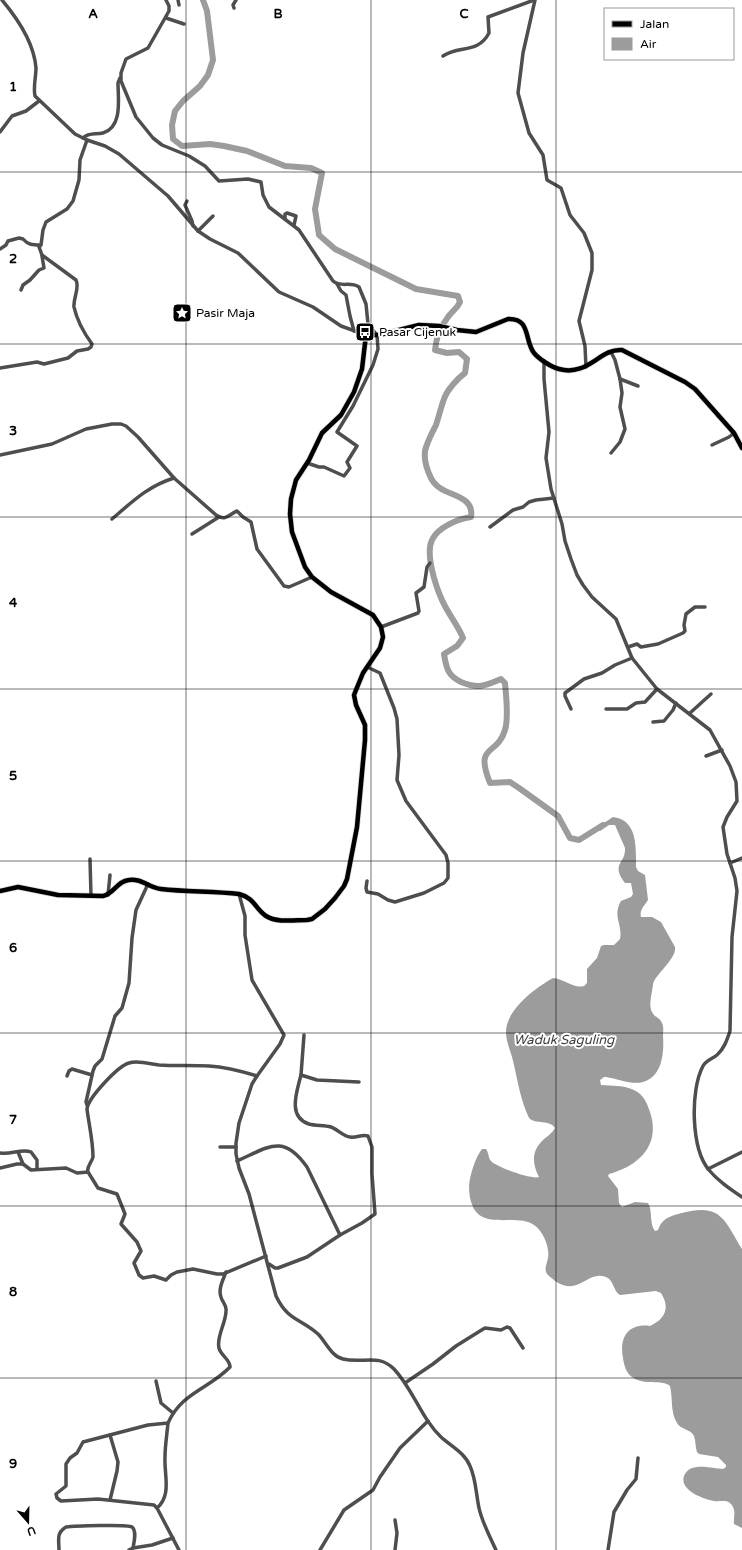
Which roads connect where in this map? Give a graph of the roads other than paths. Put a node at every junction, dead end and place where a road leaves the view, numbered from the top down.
1 (2, 0) edge
2 (9, 0) edge
3 (166, 0) edge
4 (178, 0) edge
5 (236, 0) edge
6 (534, 0) edge
7 (5, 4) junction
8 (179, 5) dead end
9 (234, 8) dead end
10 (166, 18) junction
11 (184, 24) dead end
12 (443, 56) dead end
13 (120, 77) junction
14 (39, 101) junction
15 (0, 132) edge
16 (83, 138) junction
17 (87, 140) junction
18 (187, 201) dead end
19 (214, 216) dead end
20 (285, 219) junction
21 (294, 225) junction
22 (193, 226) junction
23 (198, 232) junction
24 (42, 245) junction
25 (0, 249) edge
26 (42, 255) junction
27 (337, 284) junction
28 (21, 290) dead end
29 (354, 331) junction
30 (366, 335) junction
31 (377, 335) junction
32 (611, 352) junction
33 (544, 361) junction
34 (586, 367) junction
35 (0, 368) edge
36 (620, 379) junction
37 (638, 386) dead end
38 (734, 433) junction
39 (712, 445) dead end
40 (742, 448) edge
41 (611, 453) dead end
42 (0, 455) edge
43 (307, 463) junction
44 (174, 478) junction
45 (554, 498) junction
46 (219, 517) junction
47 (112, 519) dead end
48 (490, 527) dead end
49 (192, 534) dead end
50 (430, 563) dead end
51 (312, 576) junction
52 (705, 607) dead end
53 (381, 626) junction
54 (628, 647) junction
55 (632, 658) junction
56 (367, 667) junction
57 (657, 689) junction
58 (711, 694) dead end
59 (676, 703) junction
60 (571, 709) dead end
61 (606, 709) dead end
62 (690, 713) junction
63 (653, 722) dead end
64 (722, 750) junction
65 (706, 756) dead end
66 (740, 795) edge
67 (742, 858) edge
68 (90, 859) dead end
69 (730, 863) junction
70 (110, 876) dead end
71 (367, 881) dead end
72 (148, 884) junction
73 (0, 891) edge
74 (239, 894) junction
75 (108, 895) junction
76 (91, 896) junction
77 (304, 1034) dead end
78 (92, 1075) junction
79 (301, 1075) junction
80 (66, 1076) dead end
81 (257, 1076) junction
82 (359, 1082) dead end
83 (87, 1105) junction
84 (220, 1147) dead end
85 (236, 1147) junction
86 (18, 1152) junction
87 (742, 1152) edge
88 (0, 1153) edge
89 (237, 1161) junction
90 (22, 1164) junction
91 (0, 1168) edge
92 (708, 1169) junction
93 (37, 1170) junction
94 (88, 1172) junction
95 (742, 1198) edge
96 (340, 1235) junction
97 (266, 1256) junction
98 (268, 1264) junction
99 (226, 1272) junction
100 (523, 1348) dead end
101 (156, 1381) dead end
102 (405, 1383) junction
103 (173, 1413) junction
104 (428, 1422) junction
105 (168, 1423) junction
106 (110, 1435) junction
107 (638, 1458) dead end
108 (110, 1500) junction
109 (157, 1508) junction
110 (395, 1520) dead end
111 (173, 1538) junction
112 (152, 1545) junction
113 (131, 1549) edge
114 (59, 1550) edge
115 (154, 1550) edge
116 (180, 1550) edge
117 (320, 1550) edge
118 (395, 1550) edge
119 (496, 1550) edge
120 (608, 1550) edge

1 - 7 street
2 - 7 street
3 - 10 street
4 - 8 street
5 - 9 street
6 - 12 street
6 - 34 street
7 - 14 street
10 - 11 street
10 - 13 street
13 - 16 street
13 - 20 street
14 - 15 street
14 - 16 street
16 - 17 street
17 - 22 street
17 - 24 street
18 - 22 street
19 - 23 street
20 - 21 street
20 - 21 street
21 - 27 street
22 - 23 street
23 - 29 street
24 - 25 street
24 - 26 street
26 - 28 street
26 - 35 street
27 - 29 street
27 - 31 street
29 - 30 street
30 - 31 main road
30 - 43 main road
31 - 33 main road
31 - 43 street
32 - 34 main road
32 - 36 street
32 - 38 main road
33 - 34 main road
33 - 45 street
36 - 37 street
36 - 41 street
38 - 39 street
38 - 40 main road
42 - 44 street
43 - 51 main road
44 - 46 street
44 - 47 street
45 - 48 street
45 - 54 street
46 - 49 street
46 - 51 street
50 - 53 street
51 - 53 main road
52 - 54 street
53 - 56 main road
54 - 55 street
55 - 57 street
55 - 60 street
56 - 71 street
56 - 74 main road
57 - 59 street
57 - 61 street
58 - 62 street
59 - 62 street
59 - 63 street
62 - 64 street
64 - 65 street
64 - 66 street
66 - 69 street
67 - 69 street
68 - 76 street
69 - 92 street
70 - 75 street
72 - 74 main road
72 - 75 main road
72 - 78 street
73 - 76 main road
74 - 81 street
75 - 76 main road
77 - 79 street
78 - 80 street
78 - 83 street
79 - 82 street
79 - 96 street
81 - 83 street
81 - 85 street
83 - 94 street
84 - 85 street
85 - 89 street
86 - 88 street
86 - 90 street
86 - 93 street
87 - 92 street
89 - 96 street
89 - 97 street
90 - 91 street
90 - 93 street
92 - 95 street
93 - 94 street
94 - 99 street
96 - 98 street
97 - 98 street
97 - 99 street
98 - 102 street
99 - 103 street
100 - 102 street
101 - 103 street
102 - 104 street
103 - 105 street
104 - 117 street
104 - 119 street
105 - 106 street
105 - 109 street
106 - 108 street
106 - 108 street
107 - 120 street
108 - 109 street
109 - 111 street
110 - 118 street
111 - 112 street
111 - 116 street
112 - 113 street
112 - 115 street
113 - 114 street

